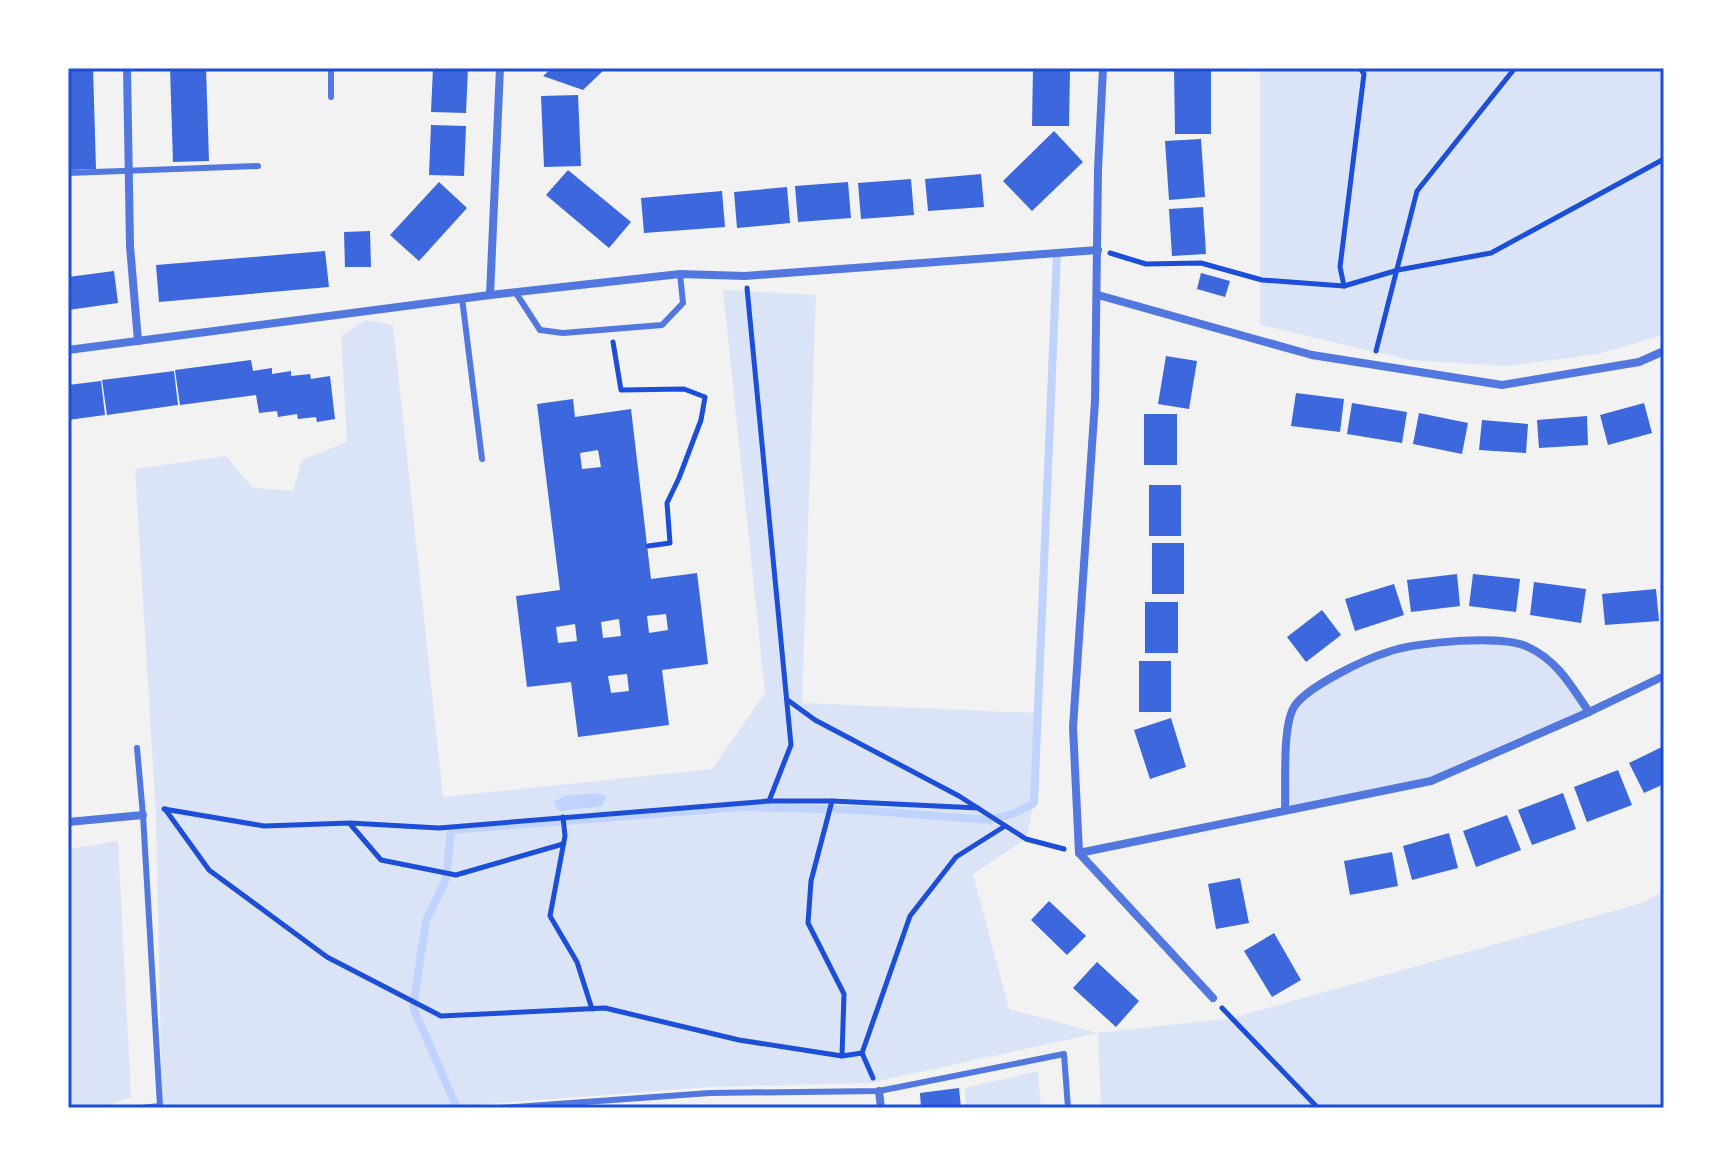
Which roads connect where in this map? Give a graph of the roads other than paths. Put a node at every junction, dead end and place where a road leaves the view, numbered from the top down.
1 (127, 68) edge
2 (331, 68) edge
3 (500, 68) edge
4 (1103, 68) edge
5 (331, 97) dead end
6 (258, 166) dead end
7 (130, 169) junction
8 (68, 173) edge
9 (1098, 250) junction
10 (680, 274) junction
11 (516, 293) junction
12 (490, 295) junction
13 (1098, 295) junction
14 (462, 298) junction
15 (138, 341) junction
16 (68, 350) edge
17 (1664, 351) edge
18 (482, 459) dead end
19 (1664, 676) edge
20 (1589, 712) junction
21 (137, 748) dead end
22 (1285, 810) junction
23 (143, 815) junction
24 (68, 822) edge
25 (1079, 853) junction
26 (1213, 998) dead end
27 (879, 1091) junction
28 (141, 1108) edge
29 (500, 1108) edge
30 (881, 1108) edge
31 (1068, 1108) edge

1 - 7 street
2 - 5 lane
3 - 12 street
4 - 9 street
6 - 7 lane
7 - 8 lane
7 - 15 street
9 - 10 street
9 - 13 street
10 - 11 street
10 - 11 lane
11 - 12 street
12 - 14 street
13 - 17 street
13 - 25 street
14 - 15 street
14 - 18 lane
15 - 16 street
19 - 20 street
20 - 22 street
20 - 22 street
21 - 23 lane
22 - 25 street
23 - 24 street
23 - 28 lane
25 - 26 street
27 - 29 lane
27 - 30 street
27 - 31 lane

